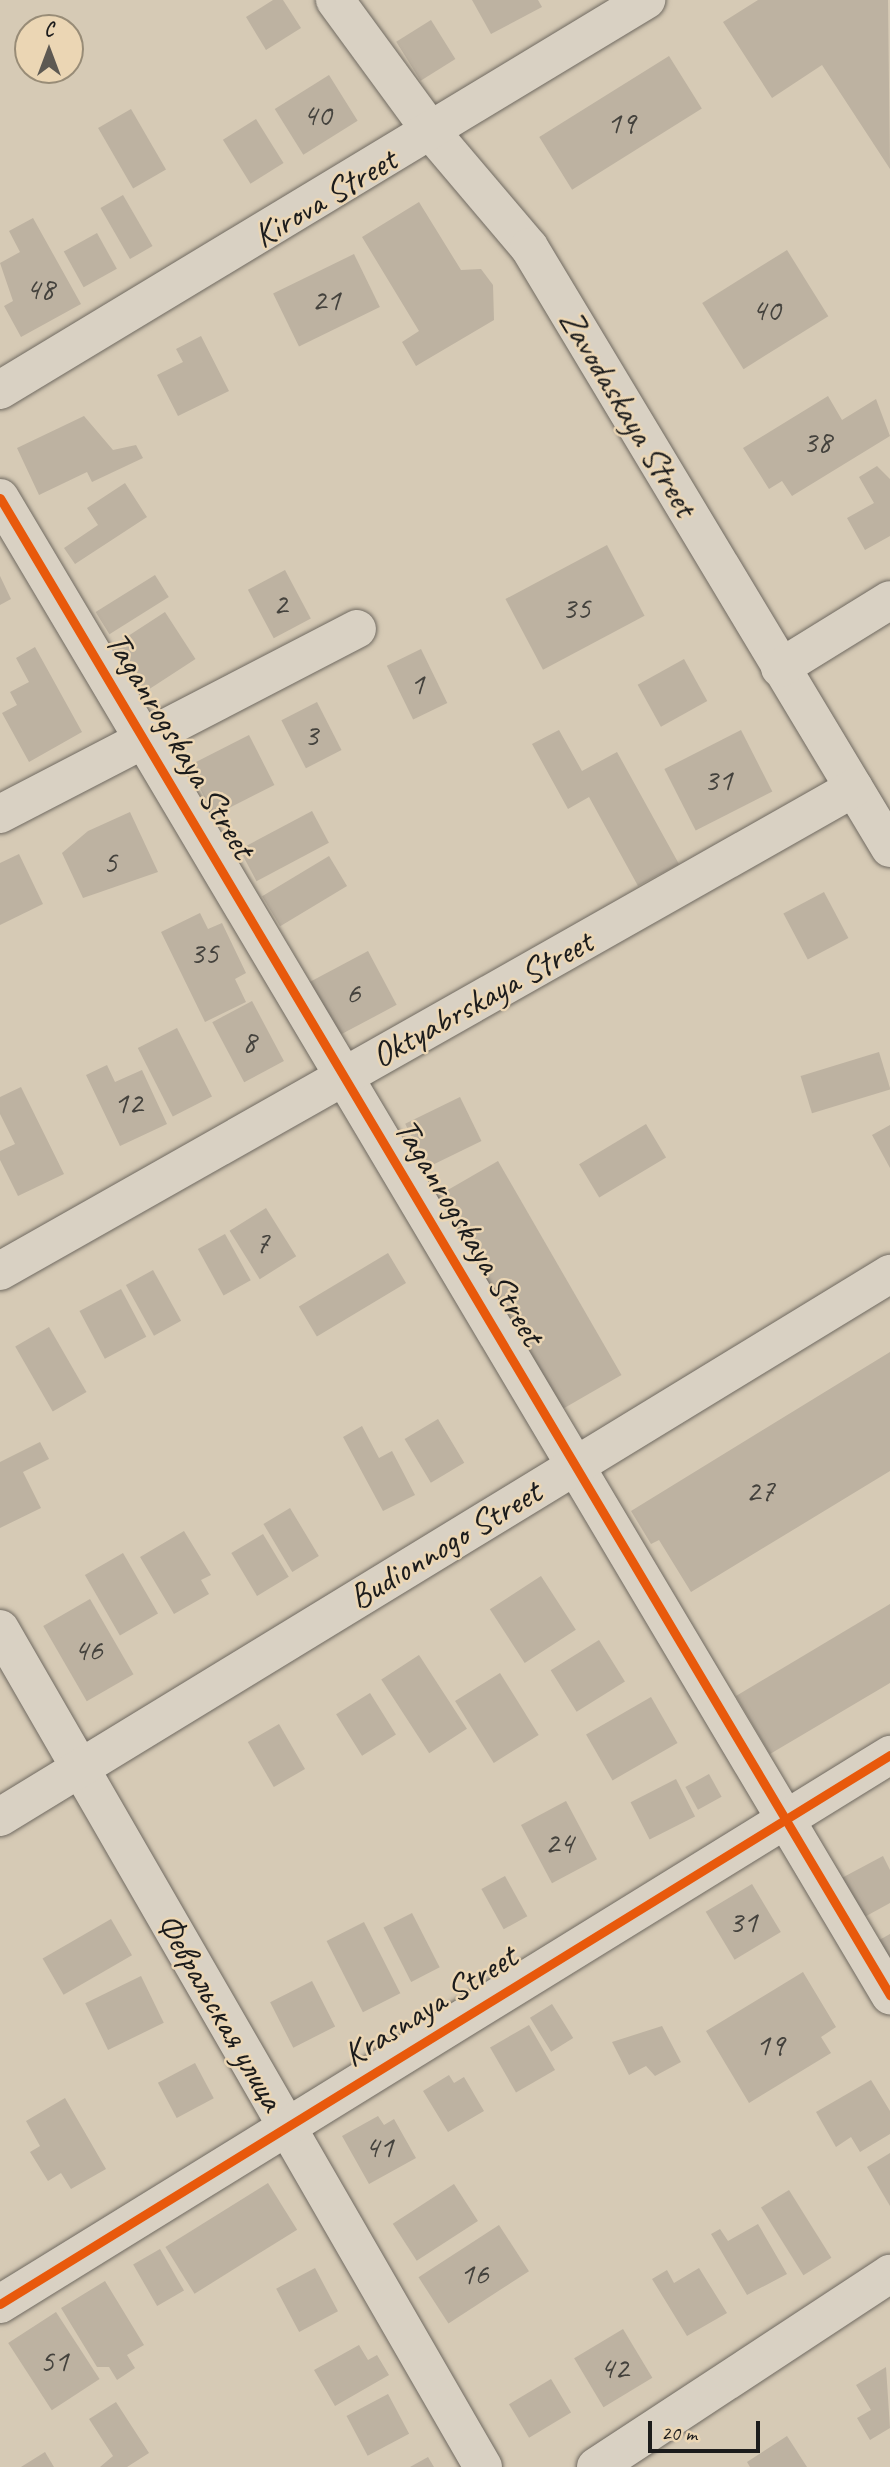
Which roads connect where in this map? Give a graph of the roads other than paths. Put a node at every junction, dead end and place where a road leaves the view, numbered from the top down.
1 (335, 0) edge
2 (646, 0) edge
3 (433, 134) junction
4 (0, 390) edge
5 (0, 498) edge
6 (890, 600) edge
7 (357, 629) dead end
8 (780, 668) junction
9 (143, 738) junction
10 (855, 789) junction
11 (0, 814) edge
12 (890, 848) edge
13 (344, 1077) junction
14 (0, 1271) edge
15 (890, 1274) edge
16 (575, 1466) junction
17 (0, 1629) edge
18 (890, 1755) edge
19 (80, 1768) junction
20 (0, 1817) edge
21 (786, 1820) junction
22 (890, 1995) edge
23 (287, 2127) junction
24 (890, 2274) edge
25 (0, 2304) edge
26 (483, 2467) edge
27 (596, 2467) edge

1 - 3 street, Zavodaskaya Street
2 - 3 street, Kirova Street
3 - 4 street, Kirova Street
3 - 8 street, Zavodaskaya Street
5 - 9 street, Taganrogskaya Street
6 - 8 street
7 - 9 street
8 - 10 street, Zavodaskaya Street
9 - 11 street
9 - 13 street, Taganrogskaya Street
10 - 12 street, Zavodaskaya Street
10 - 13 street, Oktyabrskaya Street
13 - 14 street, Oktyabrskaya Street
13 - 16 street, Taganrogskaya Street
15 - 16 street, Budionnogo Street
16 - 19 street, Budionnogo Street
16 - 21 street, Taganrogskaya Street
17 - 19 street, Февральская улица
18 - 21 street, Krasnaya Street
19 - 20 street, Budionnogo Street
19 - 23 street, Февральская улица
21 - 22 street, Taganrogskaya Street
21 - 23 street, Krasnaya Street
23 - 25 street, Krasnaya Street
23 - 26 street, Февральская улица
24 - 27 street

